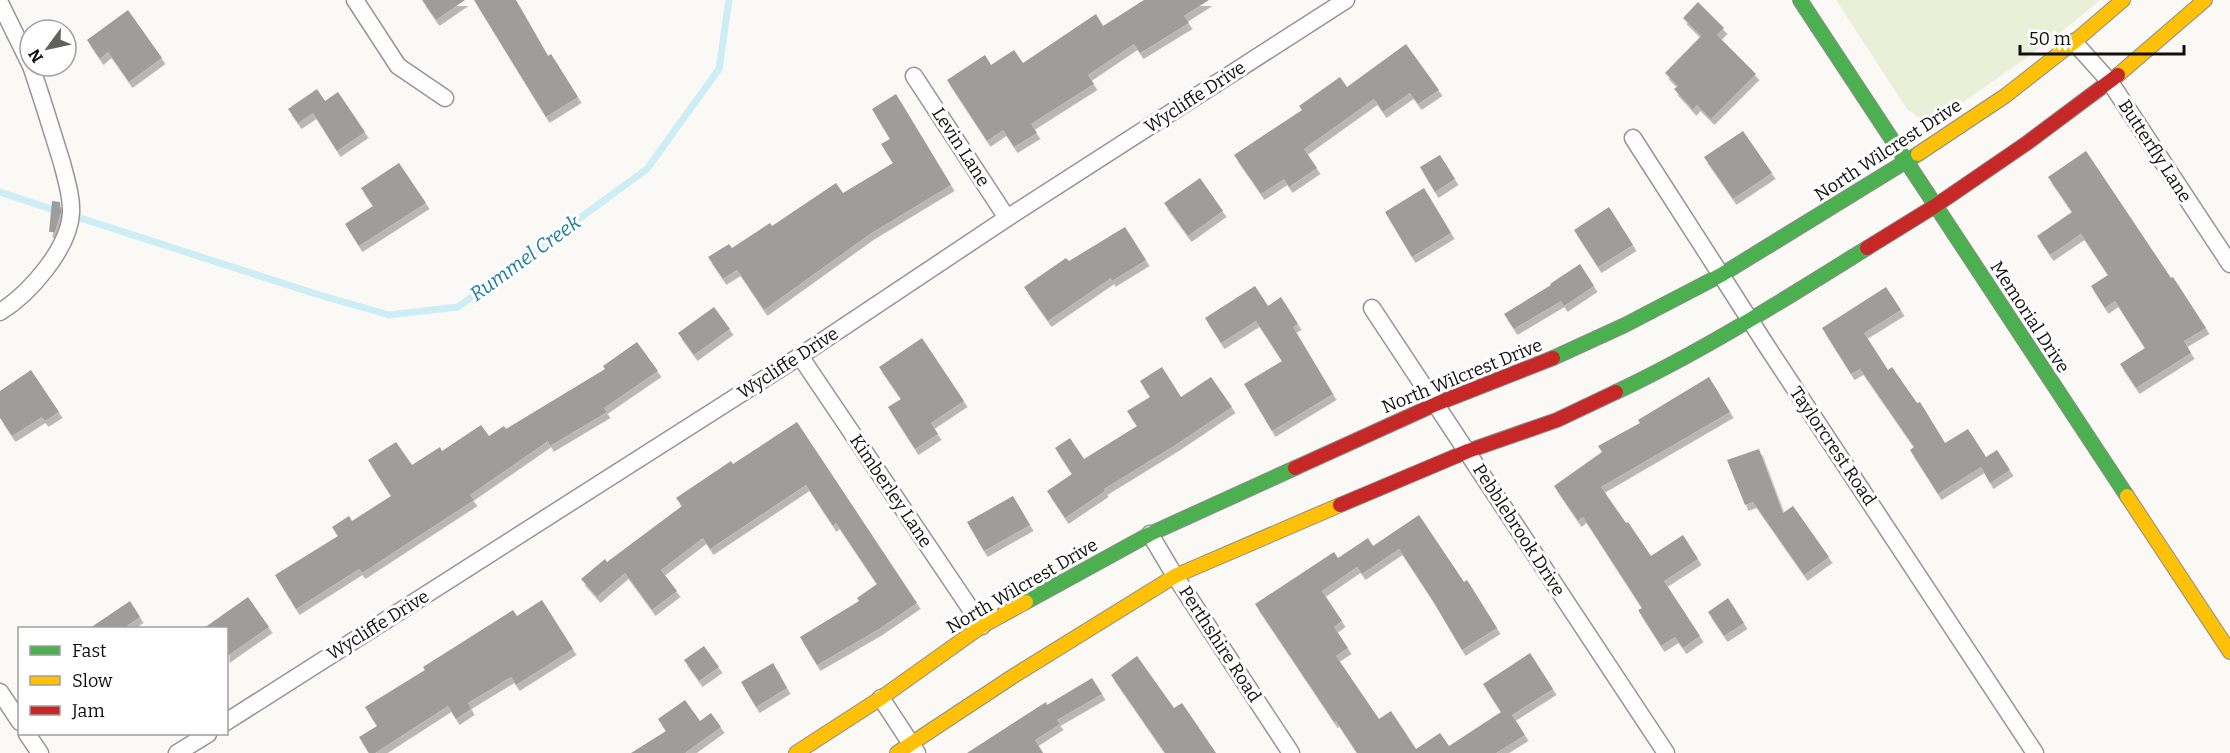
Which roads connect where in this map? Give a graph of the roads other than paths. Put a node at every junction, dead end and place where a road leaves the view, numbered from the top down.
1 (355, 0) edge
2 (1346, 0) edge
3 (1800, 0) edge
4 (2123, 0) edge
5 (2205, 0) edge
6 (0, 3) edge
7 (18, 40) edge
8 (2074, 42) junction
9 (914, 76) dead end
10 (35, 78) edge
11 (2110, 82) junction
12 (445, 98) dead end
13 (1633, 138) dead end
14 (1907, 162) junction
15 (1935, 206) junction
16 (1007, 218) junction
17 (2230, 264) edge
18 (1721, 275) junction
19 (1372, 308) dead end
20 (0, 312) edge
21 (1750, 321) junction
22 (800, 356) junction
23 (1436, 404) junction
24 (1467, 451) junction
25 (1150, 534) junction
26 (1175, 576) junction
27 (982, 626) junction
28 (2230, 652) edge
29 (0, 692) edge
30 (881, 698) junction
31 (18, 719) edge
32 (228, 721) edge
33 (28, 735) edge
34 (206, 735) edge
35 (908, 750) edge
36 (40, 753) edge
37 (177, 753) edge
38 (796, 753) edge
39 (1291, 753) edge
40 (1666, 753) edge
41 (2035, 753) edge

1 - 12 street
2 - 16 street, Wycliffe Drive
3 - 14 main road, Memorial Drive
4 - 8 main road, North Wilcrest Drive
5 - 11 main road
6 - 7 street
8 - 11 street, Butterfly Lane
8 - 14 main road, North Wilcrest Drive
9 - 16 street, Levin Lane
10 - 20 street
11 - 15 main road
11 - 17 street, Butterfly Lane
13 - 18 street, Taylorcrest Road
14 - 15 main road, Memorial Drive
14 - 18 main road, North Wilcrest Drive
15 - 21 main road
15 - 28 main road, Memorial Drive
16 - 22 street, Wycliffe Drive
18 - 21 street, Taylorcrest Road
18 - 23 main road, North Wilcrest Drive
19 - 23 street, Pebblebrook Drive
21 - 24 main road
21 - 41 street, Taylorcrest Road
22 - 27 street, Kimberley Lane
22 - 32 street, Wycliffe Drive
23 - 24 street, Pebblebrook Drive
23 - 25 main road, North Wilcrest Drive
24 - 26 main road
24 - 40 street, Pebblebrook Drive
25 - 26 street, Perthshire Road
25 - 27 main road, North Wilcrest Drive
26 - 35 main road
26 - 39 street, Perthshire Road
27 - 30 main road, North Wilcrest Drive
29 - 31 street
30 - 35 street
30 - 38 main road, North Wilcrest Drive
33 - 36 street
34 - 37 street

